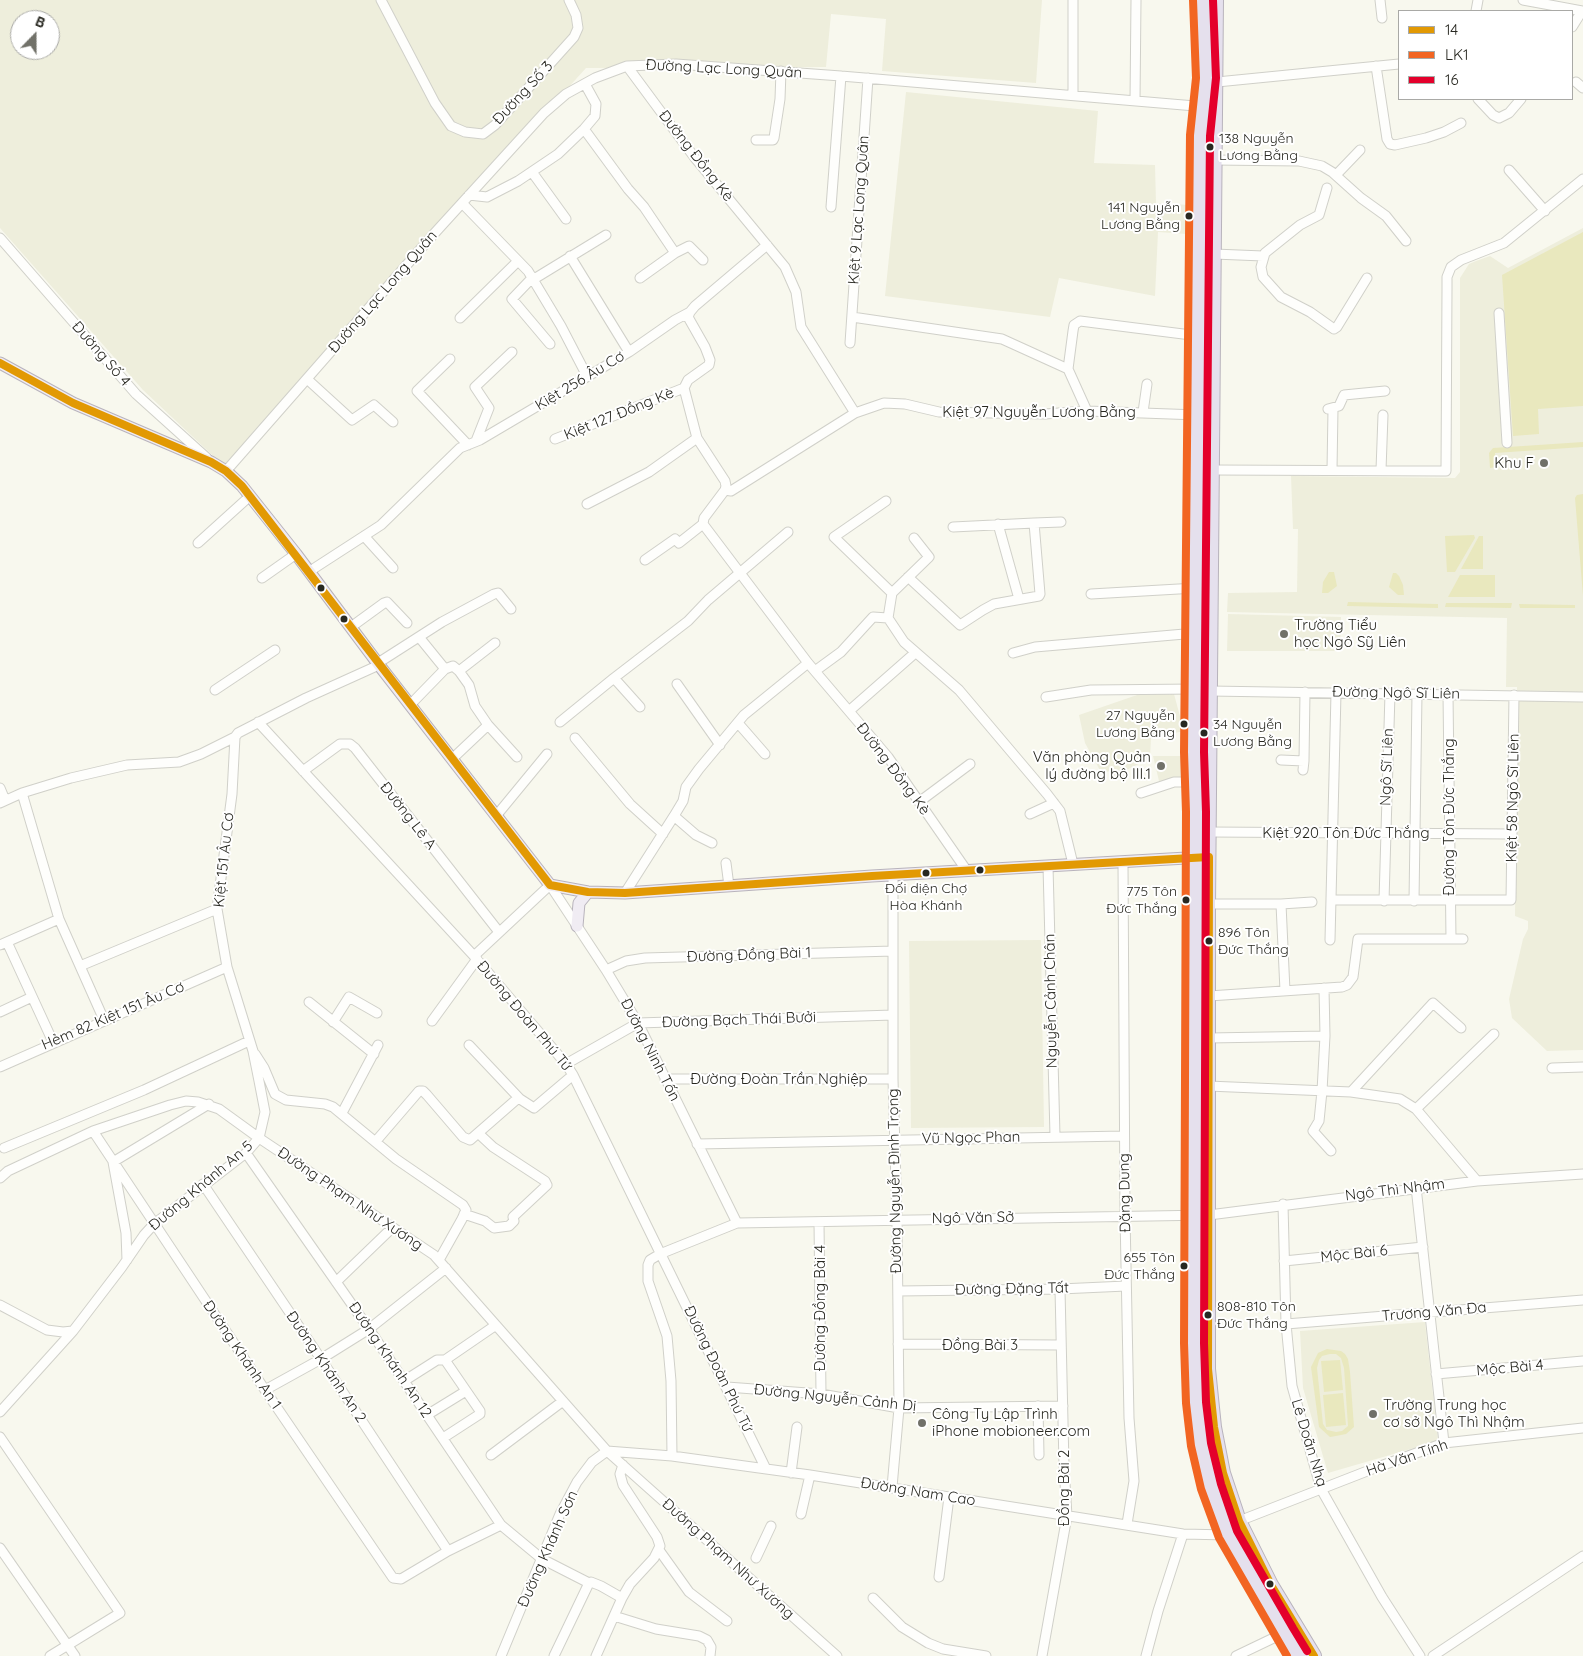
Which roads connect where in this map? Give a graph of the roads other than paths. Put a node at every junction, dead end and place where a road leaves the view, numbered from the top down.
1 (381, 0) edge
2 (569, 0) edge
3 (1073, 0) edge
4 (1136, 0) edge
5 (1203, 0) edge
6 (1216, 0) edge
7 (1380, 0) edge
8 (1523, 0) edge
9 (1583, 11) edge
10 (1382, 18) dead end
11 (1573, 26) edge
12 (1398, 64) edge
13 (627, 66) junction
14 (1376, 66) junction
15 (781, 71) junction
16 (841, 76) junction
17 (868, 78) junction
18 (1217, 82) junction
19 (584, 84) junction
20 (1073, 95) junction
21 (1135, 100) junction
22 (1479, 100) edge
23 (1521, 100) edge
24 (1209, 107) junction
25 (1461, 123) dead end
26 (584, 129) junction
27 (756, 140) dead end
28 (1360, 150) dead end
29 (1214, 160) junction
30 (1509, 170) dead end
31 (532, 172) junction
32 (1336, 175) junction
33 (1583, 179) edge
34 (1328, 188) dead end
35 (469, 195) junction
36 (462, 203) junction
37 (831, 206) dead end
38 (1545, 211) junction
39 (566, 219) dead end
40 (606, 235) dead end
41 (0, 238) edge
42 (1406, 241) dead end
43 (767, 245) junction
44 (673, 250) junction
45 (1214, 254) junction
46 (570, 256) junction
47 (1263, 256) junction
48 (703, 260) dead end
49 (518, 261) junction
50 (533, 278) junction
51 (640, 278) dead end
52 (1367, 278) dead end
53 (690, 312) junction
54 (1499, 312) dead end
55 (852, 317) junction
56 (460, 318) dead end
57 (1199, 336) junction
58 (850, 343) dead end
59 (550, 344) dead end
60 (512, 352) dead end
61 (629, 352) junction
62 (450, 359) dead end
63 (0, 363) edge
64 (1068, 368) junction
65 (587, 376) junction
66 (307, 379) junction
67 (1147, 384) dead end
68 (684, 388) junction
69 (1385, 391) dead end
70 (1087, 411) junction
71 (855, 412) junction
72 (1143, 412) junction
73 (1198, 415) junction
74 (1382, 415) dead end
75 (393, 422) dead end
76 (697, 438) junction
77 (555, 439) dead end
78 (472, 443) junction
79 (1507, 443) dead end
80 (211, 462) junction
81 (1212, 470) junction
82 (1332, 470) junction
83 (1381, 470) junction
84 (226, 471) junction
85 (725, 490) junction
86 (250, 496) junction
87 (886, 501) dead end
88 (587, 504) dead end
89 (1060, 522) dead end
90 (1034, 523) junction
91 (703, 524) junction
92 (998, 524) junction
93 (953, 527) dead end
94 (788, 532) dead end
95 (364, 536) junction
96 (914, 538) dead end
97 (198, 543) dead end
98 (296, 554) junction
99 (645, 560) dead end
100 (393, 568) dead end
101 (310, 571) junction
102 (740, 573) junction
103 (908, 577) junction
104 (262, 578) dead end
105 (1196, 588) junction
106 (892, 593) junction
107 (1091, 594) dead end
108 (1019, 599) junction
109 (1196, 603) junction
110 (1211, 603) junction
111 (511, 609) dead end
112 (888, 618) junction
113 (407, 624) dead end
114 (351, 627) junction
115 (1196, 633) junction
116 (419, 637) junction
117 (495, 643) dead end
118 (275, 650) dead end
119 (916, 653) junction
120 (1013, 653) dead end
121 (808, 663) junction
122 (378, 664) junction
123 (445, 668) junction
124 (459, 671) junction
125 (815, 671) junction
126 (614, 678) junction
127 (677, 684) dead end
128 (215, 690) dead end
129 (1203, 690) junction
130 (1305, 692) junction
131 (1336, 693) junction
132 (1390, 693) junction
133 (1418, 694) junction
134 (1448, 694) junction
135 (1514, 695) junction
136 (1046, 697) dead end
137 (1583, 697) edge
138 (410, 705) junction
139 (640, 708) dead end
140 (849, 711) junction
141 (258, 722) junction
142 (560, 722) dead end
143 (738, 723) junction
144 (488, 725) junction
145 (235, 737) junction
146 (575, 738) dead end
147 (720, 745) junction
148 (547, 754) dead end
149 (765, 754) dead end
150 (517, 757) dead end
151 (452, 760) junction
152 (1281, 760) dead end
153 (970, 764) dead end
154 (303, 771) junction
155 (1195, 782) junction
156 (0, 788) edge
157 (22, 792) junction
158 (1141, 793) dead end
159 (3, 801) edge
160 (919, 802) junction
161 (1054, 803) junction
162 (1030, 814) dead end
163 (496, 816) junction
164 (674, 816) junction
165 (1209, 832) junction
166 (1334, 832) junction
167 (1385, 833) junction
168 (1416, 833) junction
169 (1451, 833) junction
170 (663, 834) junction
171 (1512, 834) junction
172 (712, 843) dead end
173 (1202, 857) junction
174 (1123, 862) junction
175 (726, 863) dead end
176 (1073, 864) junction
177 (1048, 866) junction
178 (967, 871) junction
179 (893, 875) junction
180 (550, 885) junction
181 (729, 886) junction
182 (588, 892) junction
183 (625, 893) junction
184 (1331, 900) junction
185 (1450, 900) junction
186 (1384, 901) junction
187 (1414, 901) junction
188 (1312, 902) dead end
189 (1208, 904) junction
190 (1281, 904) junction
191 (217, 909) junction
192 (59, 919) junction
193 (577, 926) junction
194 (499, 932) junction
195 (1451, 939) junction
196 (1463, 939) dead end
197 (1330, 940) dead end
198 (4, 944) edge
199 (893, 951) junction
200 (475, 958) junction
201 (80, 966) junction
202 (227, 968) junction
203 (606, 970) junction
204 (1324, 988) junction
205 (1285, 991) junction
206 (1209, 996) junction
207 (32, 997) junction
208 (309, 1002) dead end
209 (0, 1012) edge
210 (377, 1013) dead end
211 (893, 1015) junction
212 (104, 1020) junction
213 (432, 1021) dead end
214 (333, 1022) junction
215 (638, 1023) junction
216 (1461, 1028) dead end
217 (1494, 1034) dead end
218 (1325, 1036) junction
219 (1209, 1038) junction
220 (248, 1040) junction
221 (53, 1042) junction
222 (469, 1045) dead end
223 (253, 1051) junction
224 (566, 1064) junction
225 (0, 1066) edge
226 (1583, 1067) edge
227 (1552, 1068) dead end
228 (573, 1075) junction
229 (666, 1079) junction
230 (893, 1079) junction
231 (1208, 1086) junction
232 (1322, 1090) junction
233 (1351, 1092) junction
234 (520, 1099) junction
235 (209, 1104) junction
236 (1416, 1109) junction
237 (342, 1113) junction
238 (92, 1131) junction
239 (478, 1134) junction
240 (1054, 1136) junction
241 (1124, 1136) junction
242 (259, 1138) junction
243 (894, 1140) junction
244 (376, 1141) junction
245 (698, 1144) junction
246 (4, 1148) dead end
247 (1331, 1151) dead end
248 (246, 1153) junction
249 (113, 1162) junction
250 (4, 1171) edge
251 (1583, 1174) edge
252 (0, 1178) edge
253 (1477, 1180) junction
254 (203, 1184) junction
255 (1416, 1187) junction
256 (1283, 1204) junction
257 (464, 1214) junction
258 (1209, 1214) junction
259 (1124, 1215) junction
260 (1194, 1215) junction
261 (897, 1220) junction
262 (819, 1222) junction
263 (737, 1223) junction
264 (154, 1224) junction
265 (392, 1228) junction
266 (1423, 1247) junction
267 (660, 1254) junction
268 (127, 1260) junction
269 (439, 1260) junction
270 (1284, 1262) junction
271 (446, 1268) junction
272 (336, 1282) junction
273 (1126, 1286) junction
274 (1060, 1289) junction
275 (898, 1291) junction
276 (1583, 1300) edge
277 (0, 1305) edge
278 (1430, 1312) junction
279 (1286, 1324) junction
280 (496, 1325) junction
281 (369, 1329) junction
282 (73, 1332) junction
283 (898, 1344) junction
284 (1061, 1345) junction
285 (321, 1359) junction
286 (445, 1360) junction
287 (1583, 1361) edge
288 (1436, 1374) junction
289 (404, 1382) junction
290 (727, 1387) junction
291 (265, 1390) junction
292 (466, 1391) junction
293 (820, 1394) junction
294 (563, 1401) junction
295 (1038, 1406) junction
296 (1063, 1406) junction
297 (899, 1408) junction
298 (0, 1412) edge
299 (427, 1415) junction
300 (797, 1428) dead end
301 (1583, 1428) edge
302 (0, 1437) edge
303 (443, 1438) junction
304 (1444, 1443) junction
305 (607, 1451) junction
306 (491, 1455) dead end
307 (1039, 1455) dead end
308 (672, 1456) junction
309 (623, 1465) junction
310 (766, 1469) junction
311 (791, 1473) junction
312 (810, 1475) junction
313 (892, 1487) junction
314 (1321, 1489) junction
315 (949, 1497) junction
316 (801, 1514) dead end
317 (1067, 1516) junction
318 (1239, 1521) junction
319 (1127, 1524) junction
320 (501, 1525) junction
321 (771, 1526) dead end
322 (1183, 1534) junction
323 (1228, 1536) junction
324 (0, 1548) edge
325 (659, 1550) junction
326 (448, 1551) junction
327 (1583, 1556) edge
328 (756, 1558) dead end
329 (542, 1559) junction
330 (939, 1577) dead end
331 (589, 1583) junction
332 (622, 1598) junction
333 (873, 1598) dead end
334 (614, 1616) junction
335 (728, 1621) dead end
336 (1284, 1634) junction
337 (67, 1645) junction
338 (832, 1655) edge
339 (50, 1656) edge
340 (74, 1656) edge
341 (501, 1656) edge
342 (554, 1656) edge
343 (596, 1656) edge
344 (710, 1656) edge
345 (986, 1656) edge
346 (1042, 1656) edge
347 (1146, 1656) edge
348 (1236, 1656) edge
349 (1299, 1656) edge
350 (1314, 1656) edge
351 (1420, 1656) edge
352 (1433, 1656) edge

1 - 2 street, Đường Số 3
3 - 20 street
4 - 21 street
5 - 24 highway
6 - 18 highway
7 - 10 street
8 - 9 street
9 - 11 street
12 - 14 street
13 - 15 street, Đường Lạc Long Quân
13 - 19 street, Đường Lạc Long Quân
13 - 43 street, Đường Đồng Kè
14 - 18 street
14 - 25 street
15 - 16 street, Đường Lạc Long Quân
15 - 27 street
16 - 17 street, Đường Lạc Long Quân
16 - 37 street
17 - 20 street, Đường Lạc Long Quân
17 - 55 street, Kiệt 9 Lạc Long Quân
18 - 24 highway
19 - 26 street
19 - 35 street, Đường Lạc Long Quân
20 - 21 street, Đường Lạc Long Quân
21 - 24 street, Đường Lạc Long Quân
22 - 23 street
24 - 29 highway
24 - 57 highway
26 - 31 street
26 - 44 street
28 - 32 street
29 - 32 street
29 - 45 highway
30 - 38 street
31 - 35 street
31 - 39 street
32 - 42 street
33 - 38 street
34 - 47 street
35 - 36 street, Đường Lạc Long Quân
36 - 49 street
36 - 66 street, Đường Lạc Long Quân
38 - 83 street
40 - 46 street
41 - 80 street, Đường Số 4
43 - 53 street
43 - 71 street, Đường Đồng Kè
44 - 48 street
44 - 51 street
45 - 47 street
45 - 81 highway
46 - 50 street
46 - 61 street
47 - 52 street
49 - 50 street
49 - 56 street
50 - 59 street
50 - 65 street
53 - 61 street, Kiệt 256 Âu Cơ
53 - 68 street
54 - 79 street
55 - 58 street, Kiệt 9 Lạc Long Quân
55 - 64 street
57 - 64 street
57 - 73 highway
60 - 78 street
61 - 65 street, Kiệt 256 Âu Cơ
62 - 78 street
63 - 80 main road
64 - 70 street
65 - 78 street, Kiệt 256 Âu Cơ
66 - 75 street
66 - 84 street, Đường Lạc Long Quân
67 - 72 street
68 - 76 street
68 - 77 street, Kiệt 127 Đồng Kè
69 - 82 street
70 - 71 street, Kiệt 97 Nguyễn Lương Bằng
70 - 72 street, Kiệt 97 Nguyễn Lương Bằng
71 - 85 street, Kiệt 97 Nguyễn Lương Bằng
72 - 73 street, Kiệt 97 Nguyễn Lương Bằng
73 - 105 highway
74 - 83 street
76 - 85 street
76 - 88 street
78 - 95 street, Kiệt 256 Âu Cơ
80 - 84 main road
81 - 82 street
81 - 110 highway
82 - 83 street
84 - 86 main road
85 - 91 street
86 - 97 street
86 - 98 main road
87 - 106 street
89 - 90 street
90 - 92 street
90 - 108 street
91 - 99 street
91 - 102 street, Đường Đồng Kè
92 - 93 street
92 - 108 street
94 - 102 street
95 - 100 street
95 - 101 street, Kiệt 256 Âu Cơ
96 - 103 street
98 - 101 main road
98 - 104 street
101 - 114 main road
102 - 121 street, Đường Đồng Kè
102 - 126 street
103 - 106 street
103 - 108 street
105 - 107 street
105 - 109 highway
106 - 112 street
109 - 110 highway
109 - 115 highway
110 - 129 highway
111 - 116 street
112 - 119 street
112 - 125 street
113 - 114 street
114 - 122 main road
115 - 120 street
115 - 129 highway
116 - 122 street
116 - 123 street
117 - 124 street
118 - 128 street
119 - 140 street
119 - 161 street
121 - 125 street, Đường Đồng Kè
121 - 143 street
122 - 138 main road
122 - 141 street
123 - 124 street
123 - 138 street
124 - 144 street
125 - 140 street, Đường Đồng Kè
126 - 139 street
126 - 142 street
127 - 147 street
129 - 130 street, Đường Ngô Sĩ Liên
129 - 136 street, Đường Ngô Sĩ Liên
129 - 155 highway
129 - 165 highway
130 - 131 street, Đường Ngô Sĩ Liên
130 - 152 street
131 - 132 street, Đường Ngô Sĩ Liên
131 - 166 street
132 - 133 street, Đường Ngô Sĩ Liên
132 - 167 street, Ngô Sĩ Liên
133 - 134 street, Đường Ngô Sĩ Liên
133 - 168 street
134 - 135 street, Đường Ngô Sĩ Liên
134 - 169 street, Đường Tôn Đức Thắng
135 - 137 street, Đường Ngô Sĩ Liên
135 - 171 street, Kiệt 58 Ngô Sĩ Liên
138 - 151 main road
140 - 160 street, Đường Đồng Kè
141 - 145 street
141 - 154 street, Đường Đoàn Phú Tứ
143 - 147 street
143 - 149 street
144 - 150 street
144 - 151 street
145 - 157 street
145 - 191 street, Kiệt 151 Âu Cơ
146 - 170 street
147 - 164 street
148 - 163 street
151 - 163 main road
153 - 160 street
154 - 194 street, Đường Lê A
154 - 200 street, Đường Đoàn Phú Tứ
155 - 158 street
155 - 173 highway
156 - 159 street
157 - 159 street
157 - 192 street
160 - 178 street, Đường Đồng Kè
161 - 162 street
161 - 176 street
163 - 180 main road
164 - 170 street
164 - 172 street
165 - 166 street, Kiệt 920 Tôn Đức Thắng
165 - 173 highway
166 - 167 street, Kiệt 920 Tôn Đức Thắng
166 - 184 street
167 - 168 street, Kiệt 920 Tôn Đức Thắng
167 - 186 street, Ngô Sĩ Liên
168 - 169 street, Kiệt 920 Tôn Đức Thắng
168 - 187 street
169 - 171 street, Kiệt 920 Tôn Đức Thắng
169 - 185 street, Đường Tôn Đức Thắng
170 - 183 street
171 - 185 street, Kiệt 58 Ngô Sĩ Liên
173 - 174 main road
173 - 189 highway
173 - 260 highway
174 - 176 main road
174 - 241 street, Đặng Dung
175 - 181 street
176 - 177 main road
177 - 178 main road
177 - 240 street, Nguyễn Cảnh Chân
178 - 179 main road
179 - 181 main road
179 - 199 street, Đường Nguyễn Đình Trọng
180 - 182 main road
180 - 193 street, Đường Ninh Tốn
180 - 194 street
181 - 183 main road
182 - 183 main road
182 - 193 main road
184 - 186 street
184 - 197 street
185 - 187 street
185 - 195 street, Đường Tôn Đức Thắng
186 - 187 street
188 - 190 street
189 - 190 street
189 - 206 highway
190 - 205 street
191 - 201 street
191 - 202 street, Kiệt 151 Âu Cơ
192 - 198 street
192 - 201 street
193 - 203 street, Đường Ninh Tốn
194 - 200 street
195 - 196 street
195 - 204 street
198 - 207 street
199 - 203 street, Đường Đồng Bài 1
199 - 211 street, Đường Nguyễn Đình Trọng
200 - 213 street
200 - 224 street, Đường Đoàn Phú Tứ
201 - 212 street
202 - 212 street, Hẻm 82 Kiệt 151 Âu Cơ
202 - 220 street, Kiệt 151 Âu Cơ
203 - 215 street, Đường Ninh Tốn
204 - 205 street
204 - 218 street
205 - 206 street
206 - 219 highway
207 - 209 street
207 - 221 street
208 - 214 street
210 - 214 street
211 - 215 street, Đường Bạch Thái Bưởi
211 - 230 street, Đường Nguyễn Đình Trọng
212 - 221 street, Hẻm 82 Kiệt 151 Âu Cơ
214 - 237 street
215 - 224 street, Đường Bạch Thái Bưởi
215 - 229 street, Đường Ninh Tốn
216 - 233 street
217 - 236 street
218 - 219 street
218 - 232 street
219 - 231 highway
220 - 223 street, Kiệt 151 Âu Cơ
220 - 246 street
221 - 225 street, Hẻm 82 Kiệt 151 Âu Cơ
222 - 234 street
223 - 237 street
223 - 242 street, Kiệt 151 Âu Cơ
224 - 228 street, Đường Đoàn Phú Tứ
226 - 227 street
228 - 234 street
228 - 267 street, Đường Đoàn Phú Tứ
229 - 230 street, Đường Đoàn Trần Nghiệp
229 - 245 street, Đường Ninh Tốn
230 - 243 street, Đường Nguyễn Đình Trọng
231 - 232 street
231 - 258 highway
232 - 233 street
232 - 247 street
233 - 236 street
234 - 239 street
235 - 238 street, Đường Phạm Như Xương
235 - 242 street, Đường Phạm Như Xương
235 - 249 street
236 - 253 street
237 - 244 street
238 - 249 street, Đường Khánh An 1
238 - 250 street, Đường Phạm Như Xương
239 - 244 street
239 - 257 street
240 - 241 street, Vũ Ngọc Phan
240 - 243 street, Vũ Ngọc Phan
241 - 259 street, Đặng Dung
242 - 248 street, Đường Khánh An 5
242 - 265 street, Đường Phạm Như Xương
243 - 245 street, Vũ Ngọc Phan
243 - 261 street, Đường Nguyễn Đình Trọng
244 - 257 street
245 - 263 street, Đường Ninh Tốn
248 - 254 street, Đường Khánh An 5
248 - 272 street, Đường Khánh An 12
249 - 264 street, Đường Khánh An 1
249 - 268 street
250 - 252 street, Đường Phạm Như Xương
251 - 253 street, Ngô Thì Nhậm
253 - 255 street, Ngô Thì Nhậm
254 - 264 street, Đường Khánh An 5
254 - 285 street, Đường Khánh An 2
255 - 256 street, Ngô Thì Nhậm
255 - 266 street
256 - 258 street, Ngô Thì Nhậm
256 - 270 street, Lê Doãn Nhạ
257 - 269 street
258 - 260 street, Ngô Văn Sở
258 - 318 highway
259 - 260 street, Ngô Văn Sở
259 - 261 street, Ngô Văn Sở
259 - 273 street, Đặng Dung
260 - 323 highway
261 - 262 street, Ngô Văn Sở
261 - 275 street, Đường Nguyễn Đình Trọng
262 - 263 street, Ngô Văn Sở
262 - 293 street, Đường Đồng Bài 4
263 - 267 street
264 - 268 street, Đường Khánh An 5
264 - 291 street, Đường Khánh An 1
265 - 269 street, Đường Phạm Như Xương
265 - 272 street
266 - 270 street, Mộc Bài 6
266 - 278 street
267 - 290 street, Đường Đoàn Phú Tứ
267 - 308 street
268 - 282 street, Đường Khánh An 5
269 - 271 street, Đường Phạm Như Xương
270 - 279 street, Lê Doãn Nhạ
271 - 280 street, Đường Phạm Như Xương
271 - 281 street
272 - 281 street, Đường Khánh An 12
273 - 274 street, Đường Đặng Tất
273 - 319 street, Đặng Dung
274 - 275 street, Đường Đặng Tất
274 - 284 street, Đồng Bài 2
275 - 283 street, Đường Nguyễn Đình Trọng
276 - 278 street, Trương Văn Đa
277 - 282 street
278 - 279 street, Trương Văn Đa
278 - 288 street
279 - 314 street, Lê Doãn Nhạ
280 - 286 street
280 - 294 street, Đường Phạm Như Xương
281 - 285 street
281 - 289 street, Đường Khánh An 12
282 - 298 street, Đường Khánh An 5
283 - 284 street, Đồng Bài 3
283 - 297 street, Đường Nguyễn Đình Trọng
284 - 296 street, Đồng Bài 2
285 - 291 street
285 - 326 street, Đường Khánh An 2
286 - 289 street
286 - 292 street
287 - 288 street, Mộc Bài 4
288 - 304 street
289 - 299 street, Đường Khánh An 12
290 - 293 street, Đường Nguyễn Cảnh Dị
290 - 310 street, Đường Đoàn Phú Tứ
291 - 326 street, Đường Khánh An 1
292 - 299 street
292 - 303 street
293 - 297 street, Đường Nguyễn Cảnh Dị
294 - 305 street, Đường Phạm Như Xương
294 - 306 street
295 - 296 street, Đường Nguyễn Cảnh Dị
295 - 297 street, Đường Nguyễn Cảnh Dị
295 - 307 street
296 - 317 street, Đồng Bài 2
297 - 313 street, Đường Nguyễn Đình Trọng
299 - 303 street, Đường Khánh An 12
300 - 311 street
301 - 304 street, Hà Văn Tính
302 - 337 street
303 - 320 street, Đường Khánh An 12
304 - 314 street, Hà Văn Tính
305 - 308 street, Đường Nam Cao
305 - 309 street, Đường Phạm Như Xương
305 - 329 street, Đường Khánh Sơn
308 - 310 street, Đường Nam Cao
309 - 325 street, Đường Phạm Như Xương
309 - 338 street, Đường Phạm Như Xương
310 - 311 street, Đường Nam Cao
311 - 312 street, Đường Nam Cao
312 - 313 street, Đường Nam Cao
312 - 316 street
313 - 315 street, Đường Nam Cao
314 - 318 street, Hà Văn Tính
314 - 351 street, Lê Doãn Nhạ
315 - 317 street, Đường Nam Cao
315 - 330 street
317 - 319 street, Đường Nam Cao
317 - 346 street, Đồng Bài 2
318 - 350 highway
319 - 322 street, Đường Nam Cao
320 - 326 street
320 - 329 street, Đường Khánh An 12
321 - 328 street
322 - 323 street, Đường Nam Cao
322 - 347 street
323 - 336 highway
324 - 337 street
325 - 332 street
325 - 335 street, Đường Phạm Như Xương
327 - 352 street
329 - 331 street, Đường Khánh An 12
329 - 341 street, Đường Khánh Sơn
331 - 332 street
331 - 342 street
332 - 334 street
333 - 345 street
334 - 343 street
334 - 344 street
336 - 348 street
336 - 349 highway
337 - 339 street
337 - 340 street

